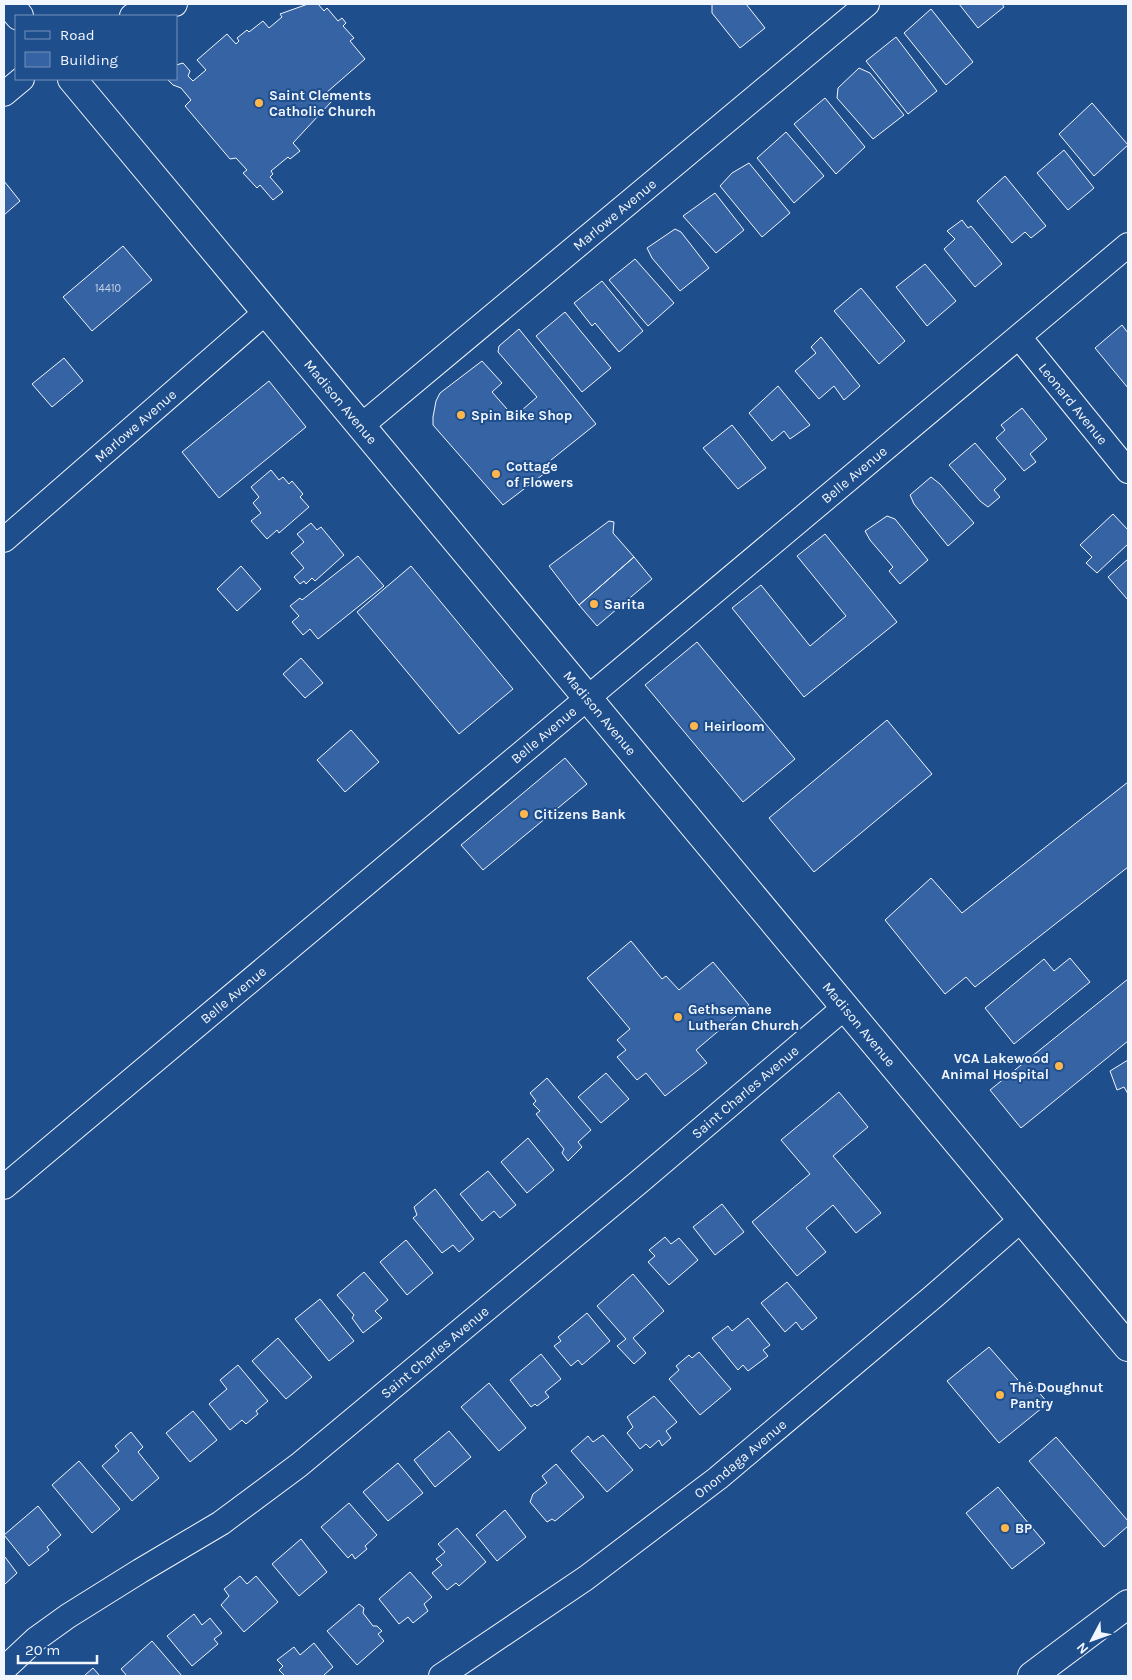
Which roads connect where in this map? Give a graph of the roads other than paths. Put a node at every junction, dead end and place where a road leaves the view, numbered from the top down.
1 (9, 4) edge
2 (175, 4) edge
3 (867, 4) edge
4 (18, 15) edge
5 (136, 15) edge
6 (21, 80) edge
7 (73, 80) edge
8 (4, 94) edge
9 (1128, 245) edge
10 (266, 312) junction
11 (1018, 337) junction
12 (361, 426) junction
13 (1128, 471) edge
14 (4, 540) edge
15 (588, 699) junction
16 (845, 1007) junction
17 (4, 1187) edge
18 (1022, 1219) junction
19 (1128, 1347) edge
20 (1128, 1604) edge
21 (4, 1669) edge
22 (441, 1676) edge
23 (1032, 1676) edge

1 - 4 main road
2 - 5 street
3 - 12 street, Marlowe Avenue
6 - 8 street
7 - 10 main road, Madison Avenue
9 - 11 street, Belle Avenue
10 - 12 main road, Madison Avenue
10 - 14 street, Marlowe Avenue
11 - 13 street, Leonard Avenue
11 - 15 street, Belle Avenue
12 - 15 main road, Madison Avenue
15 - 16 main road, Madison Avenue
15 - 17 street, Belle Avenue
16 - 18 main road, Madison Avenue
16 - 21 street, Saint Charles Avenue
18 - 19 main road, Madison Avenue
18 - 22 street, Onondaga Avenue
20 - 23 main road

